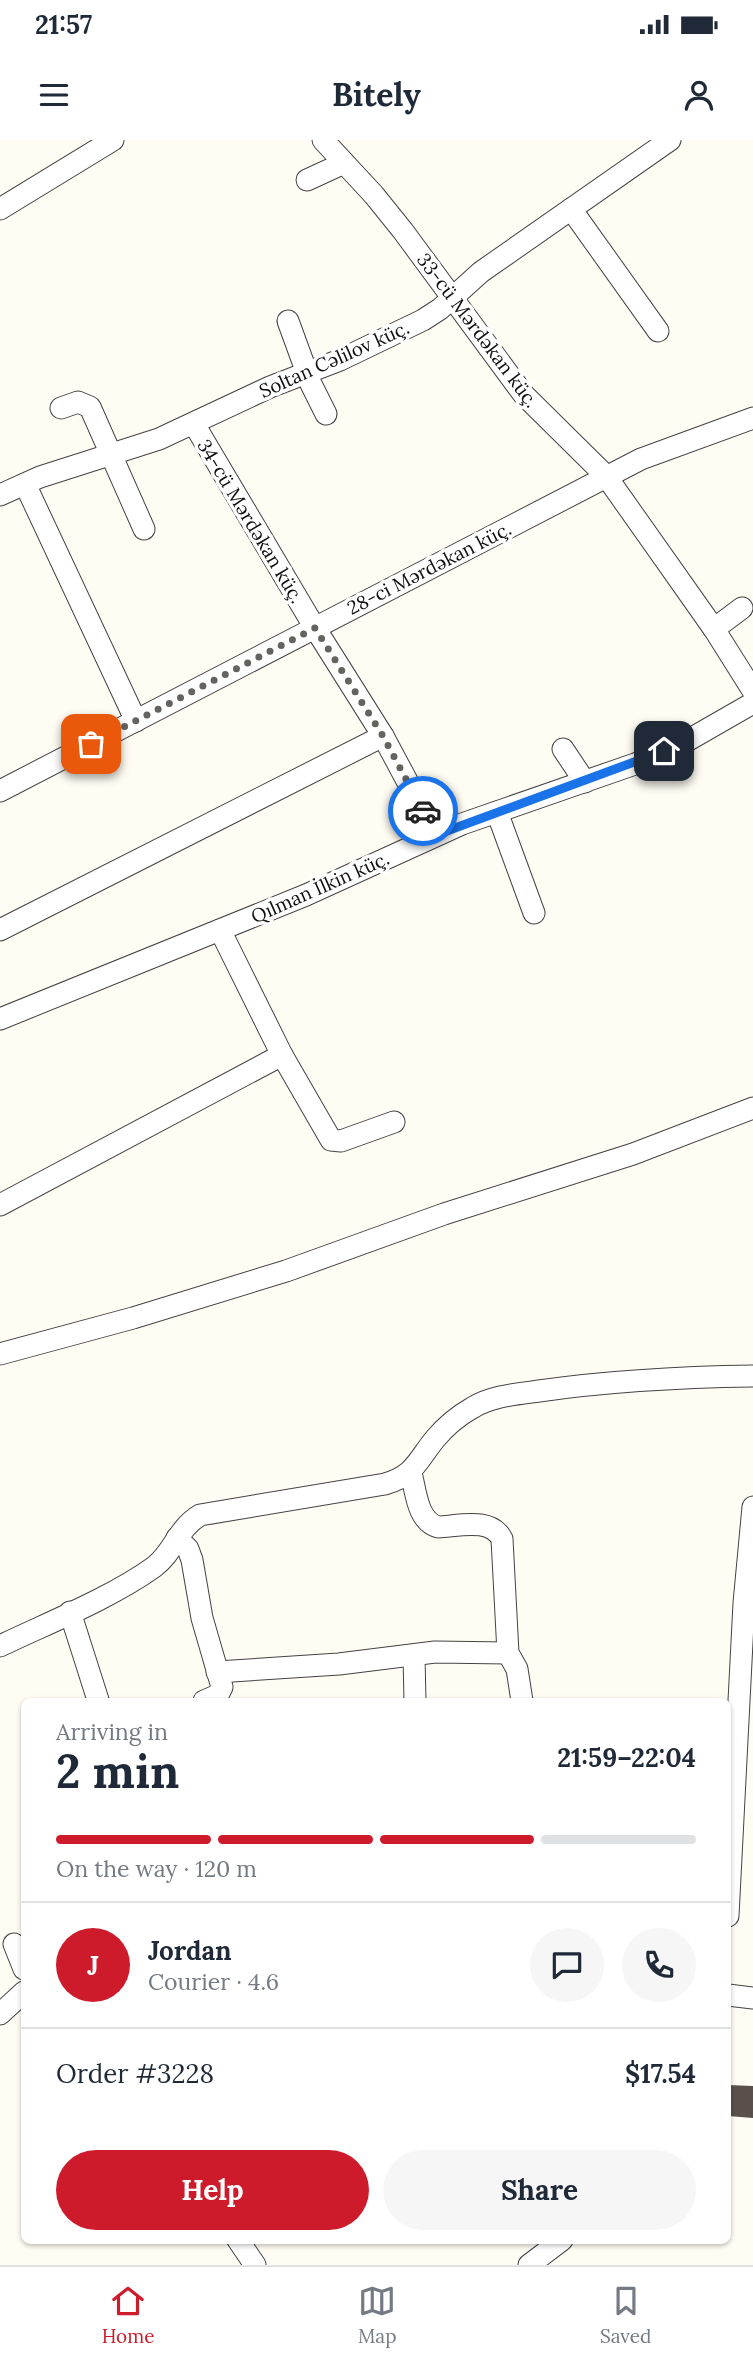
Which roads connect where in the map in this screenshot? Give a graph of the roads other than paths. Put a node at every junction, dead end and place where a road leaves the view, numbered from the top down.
1 (113, 140) edge
2 (323, 140) edge
3 (670, 140) edge
4 (344, 163) junction
5 (307, 180) dead end
6 (0, 209) edge
7 (571, 209) junction
8 (453, 297) junction
9 (288, 321) dead end
10 (658, 331) dead end
11 (307, 371) junction
12 (61, 408) dead end
13 (326, 414) dead end
14 (753, 418) edge
15 (194, 424) junction
16 (110, 456) junction
17 (606, 476) junction
18 (26, 484) junction
19 (0, 495) edge
20 (144, 529) dead end
21 (742, 608) dead end
22 (315, 628) junction
23 (714, 629) junction
24 (753, 691) edge
25 (753, 703) edge
26 (136, 721) junction
27 (383, 736) junction
28 (564, 749) dead end
29 (585, 782) junction
30 (0, 791) edge
31 (497, 812) junction
32 (436, 835) junction
33 (534, 913) dead end
34 (0, 930) edge
35 (219, 930) junction
36 (0, 1019) edge
37 (282, 1055) junction
38 (753, 1108) edge
39 (394, 1122) dead end
40 (0, 1205) edge
41 (0, 1354) edge
42 (753, 1376) edge
43 (411, 1473) junction
44 (753, 1507) edge
45 (177, 1538) junction
46 (749, 1603) edge
47 (70, 1612) junction
48 (0, 1646) edge
49 (508, 1653) junction
50 (414, 1656) junction
51 (217, 1672) junction
52 (97, 1698) edge
53 (212, 1698) edge
54 (415, 1698) edge
55 (522, 1698) edge
56 (744, 1756) edge
57 (731, 1886) edge
58 (13, 1944) edge
59 (21, 1962) edge
60 (21, 1995) edge
61 (731, 1995) edge
62 (753, 1998) edge
63 (0, 2014) edge
64 (242, 2244) edge
65 (557, 2244) edge
66 (255, 2265) edge
67 (528, 2265) edge

1 - 6 street
2 - 4 street, 33-cü Mərdəkan küç.
3 - 7 street, Soltan Cəlilov küç.
4 - 5 street
4 - 8 street, 33-cü Mərdəkan küç.
7 - 8 street, Soltan Cəlilov küç.
7 - 10 street
8 - 11 street, Soltan Cəlilov küç.
8 - 17 street, 33-cü Mərdəkan küç.
9 - 11 street
11 - 13 street
11 - 15 street, Soltan Cəlilov küç.
12 - 16 street
14 - 17 street, 28-ci Mərdəkan küç.
15 - 16 street, Soltan Cəlilov küç.
15 - 22 street, 34-cü Mərdəkan küç.
16 - 18 street, Soltan Cəlilov küç.
16 - 20 street
17 - 22 street, 28-ci Mərdəkan küç.
17 - 23 street, 33-cü Mərdəkan küç.
18 - 19 street, Soltan Cəlilov küç.
18 - 26 street
21 - 23 street
22 - 26 street, 28-ci Mərdəkan küç.
22 - 27 street, 34-cü Mərdəkan küç.
23 - 24 street, 33-cü Mərdəkan küç.
25 - 29 street, Qılman İlkin küç.
26 - 30 street, 28-ci Mərdəkan küç.
27 - 32 street, 34-cü Mərdəkan küç.
27 - 34 street
28 - 29 street
29 - 31 street, Qılman İlkin küç.
31 - 32 street, Qılman İlkin küç.
31 - 33 street
32 - 35 street, Qılman İlkin küç.
35 - 36 street, Qılman İlkin küç.
35 - 37 street
37 - 39 street
37 - 40 street
38 - 41 street
42 - 43 street
43 - 45 street
43 - 49 street
44 - 46 street
45 - 47 street
45 - 51 street
46 - 56 street
47 - 48 street
47 - 52 street
49 - 50 street
49 - 55 street
50 - 51 street
50 - 54 street
51 - 53 street
56 - 57 street
58 - 59 street
60 - 63 street
61 - 62 street
64 - 66 street
65 - 67 street

